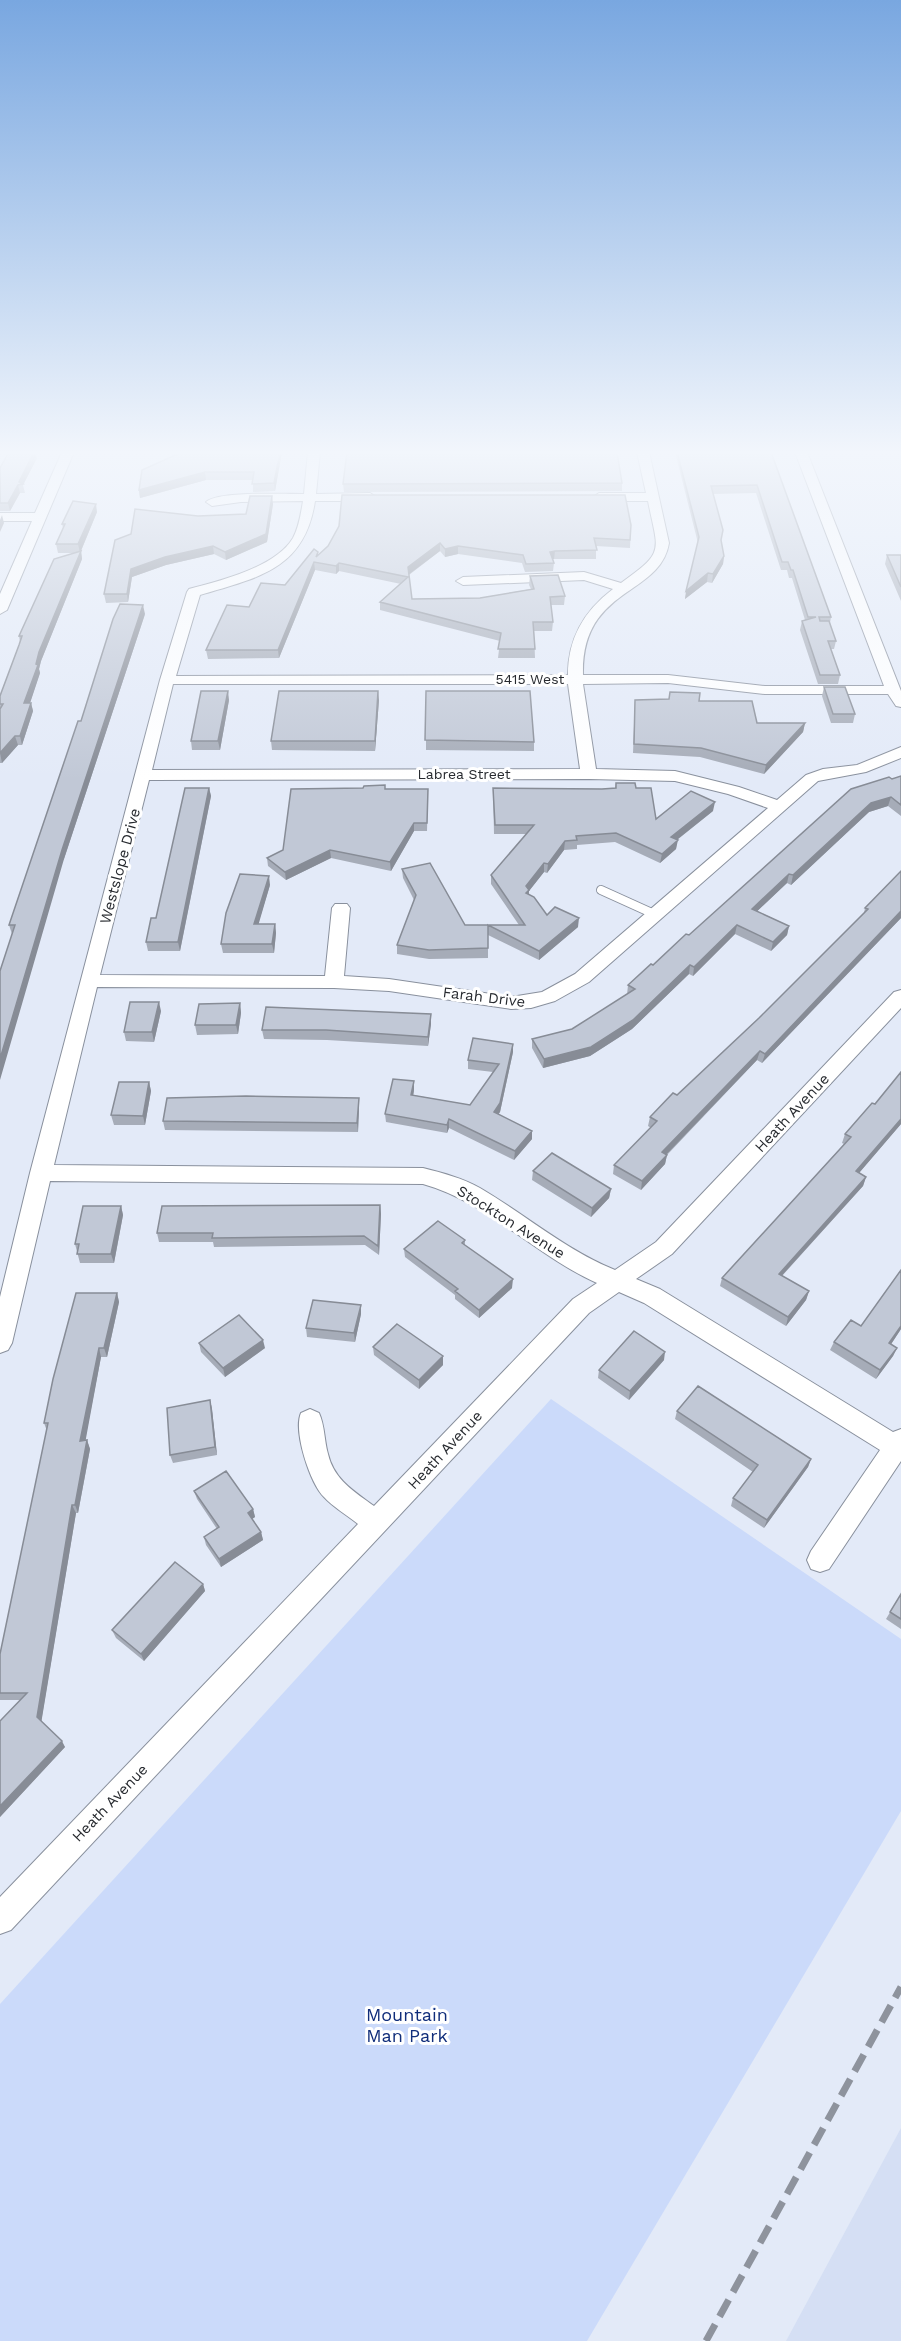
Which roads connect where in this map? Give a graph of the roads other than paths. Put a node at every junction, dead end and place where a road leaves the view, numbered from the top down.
1 (21, 561) edge
2 (273, 561) edge
3 (657, 561) edge
4 (843, 561) edge
5 (463, 581) dead end
6 (623, 588) junction
7 (1, 604) edge
8 (576, 679) junction
9 (167, 680) junction
10 (893, 690) junction
11 (901, 703) edge
12 (901, 752) edge
13 (589, 774) junction
14 (144, 775) junction
15 (780, 807) junction
16 (601, 890) dead end
17 (341, 908) dead end
18 (654, 914) junction
19 (89, 981) junction
20 (334, 982) junction
21 (901, 996) edge
22 (41, 1173) junction
23 (616, 1280) junction
24 (0, 1343) edge
25 (309, 1420) dead end
26 (898, 1443) edge
27 (376, 1523) junction
28 (820, 1560) dead end
29 (0, 1918) edge

1 - 7 street
2 - 9 street, Westslope Drive
3 - 6 street
4 - 10 street
5 - 6 street
6 - 8 street
8 - 9 street, 5415 West
8 - 10 street, 5415 West
8 - 13 street
9 - 14 street, Westslope Drive
10 - 11 street
12 - 15 street, Farah Drive
13 - 14 street, Labrea Street
13 - 15 street, Labrea Street
14 - 19 street, Westslope Drive
15 - 18 street, Farah Drive
16 - 18 lane
17 - 20 street
18 - 20 street, Farah Drive
19 - 20 street, Farah Drive
19 - 22 street, Westslope Drive
21 - 23 street, Heath Avenue
22 - 23 street, Stockton Avenue
22 - 24 street, Westslope Drive
23 - 26 street, Stockton Avenue
23 - 27 street, Heath Avenue
25 - 27 street
26 - 28 street
27 - 29 street, Heath Avenue

